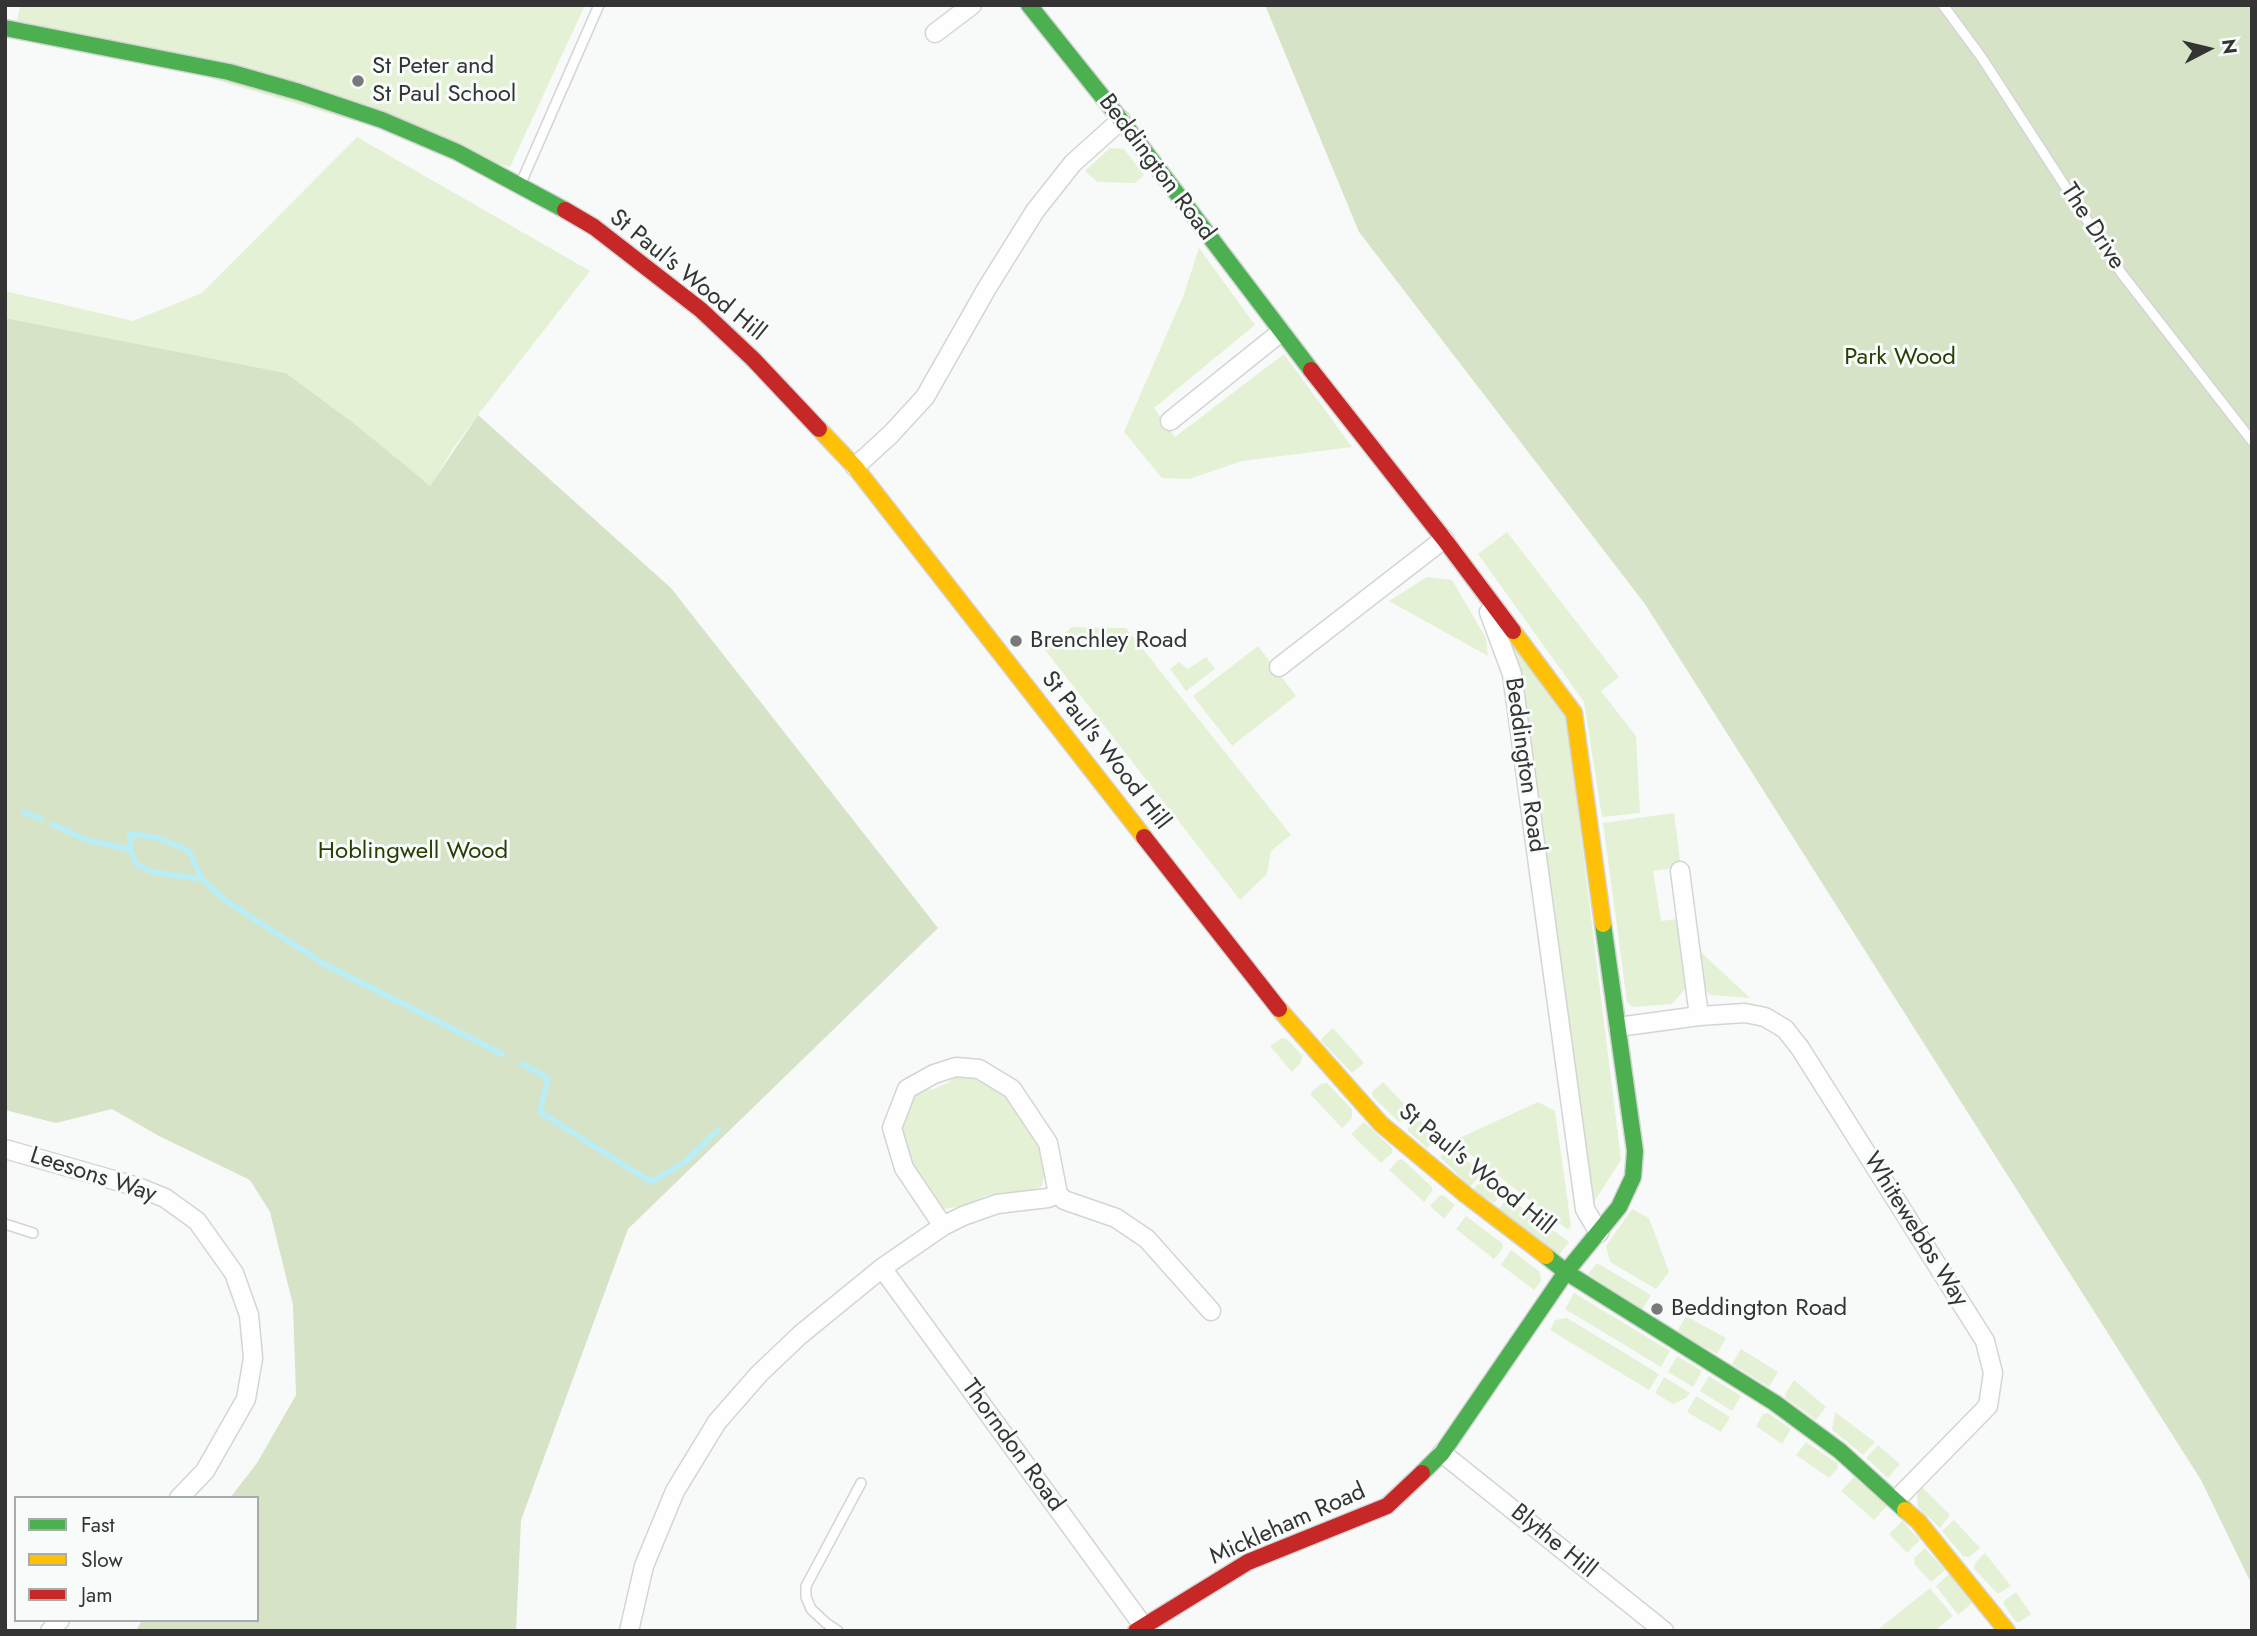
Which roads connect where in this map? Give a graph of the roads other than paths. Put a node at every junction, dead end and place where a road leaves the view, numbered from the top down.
1 (599, 5) edge
2 (972, 5) edge
3 (1029, 5) edge
4 (1943, 5) edge
5 (5, 28) edge
6 (935, 33) dead end
7 (1121, 120) junction
8 (520, 184) junction
9 (1281, 332) junction
10 (1170, 421) dead end
11 (2252, 441) edge
12 (855, 467) junction
13 (1444, 539) junction
14 (1481, 589) junction
15 (1279, 667) dead end
16 (1680, 871) dead end
17 (1699, 1016) junction
18 (1618, 1027) junction
19 (5, 1149) edge
20 (1058, 1194) junction
21 (5, 1224) edge
22 (943, 1226) junction
23 (33, 1233) dead end
24 (1599, 1233) junction
25 (882, 1268) junction
26 (1566, 1272) junction
27 (1211, 1311) dead end
28 (1442, 1453) junction
29 (862, 1483) dead end
30 (181, 1496) edge
31 (1896, 1500) junction
32 (1142, 1629) edge
33 (629, 1631) edge
34 (838, 1631) edge
35 (1664, 1631) edge
36 (2007, 1631) edge

1 - 8 lane
2 - 6 street
3 - 7 street, Beddington Road
4 - 11 lane, The Drive
5 - 8 street, St Paul's Wood Hill
7 - 9 street, Beddington Road
7 - 12 street
8 - 12 street, St Paul's Wood Hill
9 - 10 street
9 - 13 street, Beddington Road
12 - 26 street, St Paul's Wood Hill
13 - 14 street, Beddington Road
13 - 15 street
14 - 18 street, Beddington Road
14 - 24 street, Beddington Road
16 - 17 street
17 - 18 street, Whitewebbs Way
17 - 31 street, Whitewebbs Way
18 - 24 street, Beddington Road
19 - 30 street, Leesons Way
20 - 22 street
20 - 22 street
20 - 27 street
21 - 23 lane
22 - 25 street
24 - 26 street, Beddington Road
25 - 32 street, Thorndon Road
25 - 33 street
26 - 28 street, Mickleham Road
26 - 31 street, St Paul's Wood Hill
28 - 32 street, Mickleham Road
28 - 35 street, Blythe Hill
29 - 34 lane
31 - 36 street, St Paul's Wood Hill

